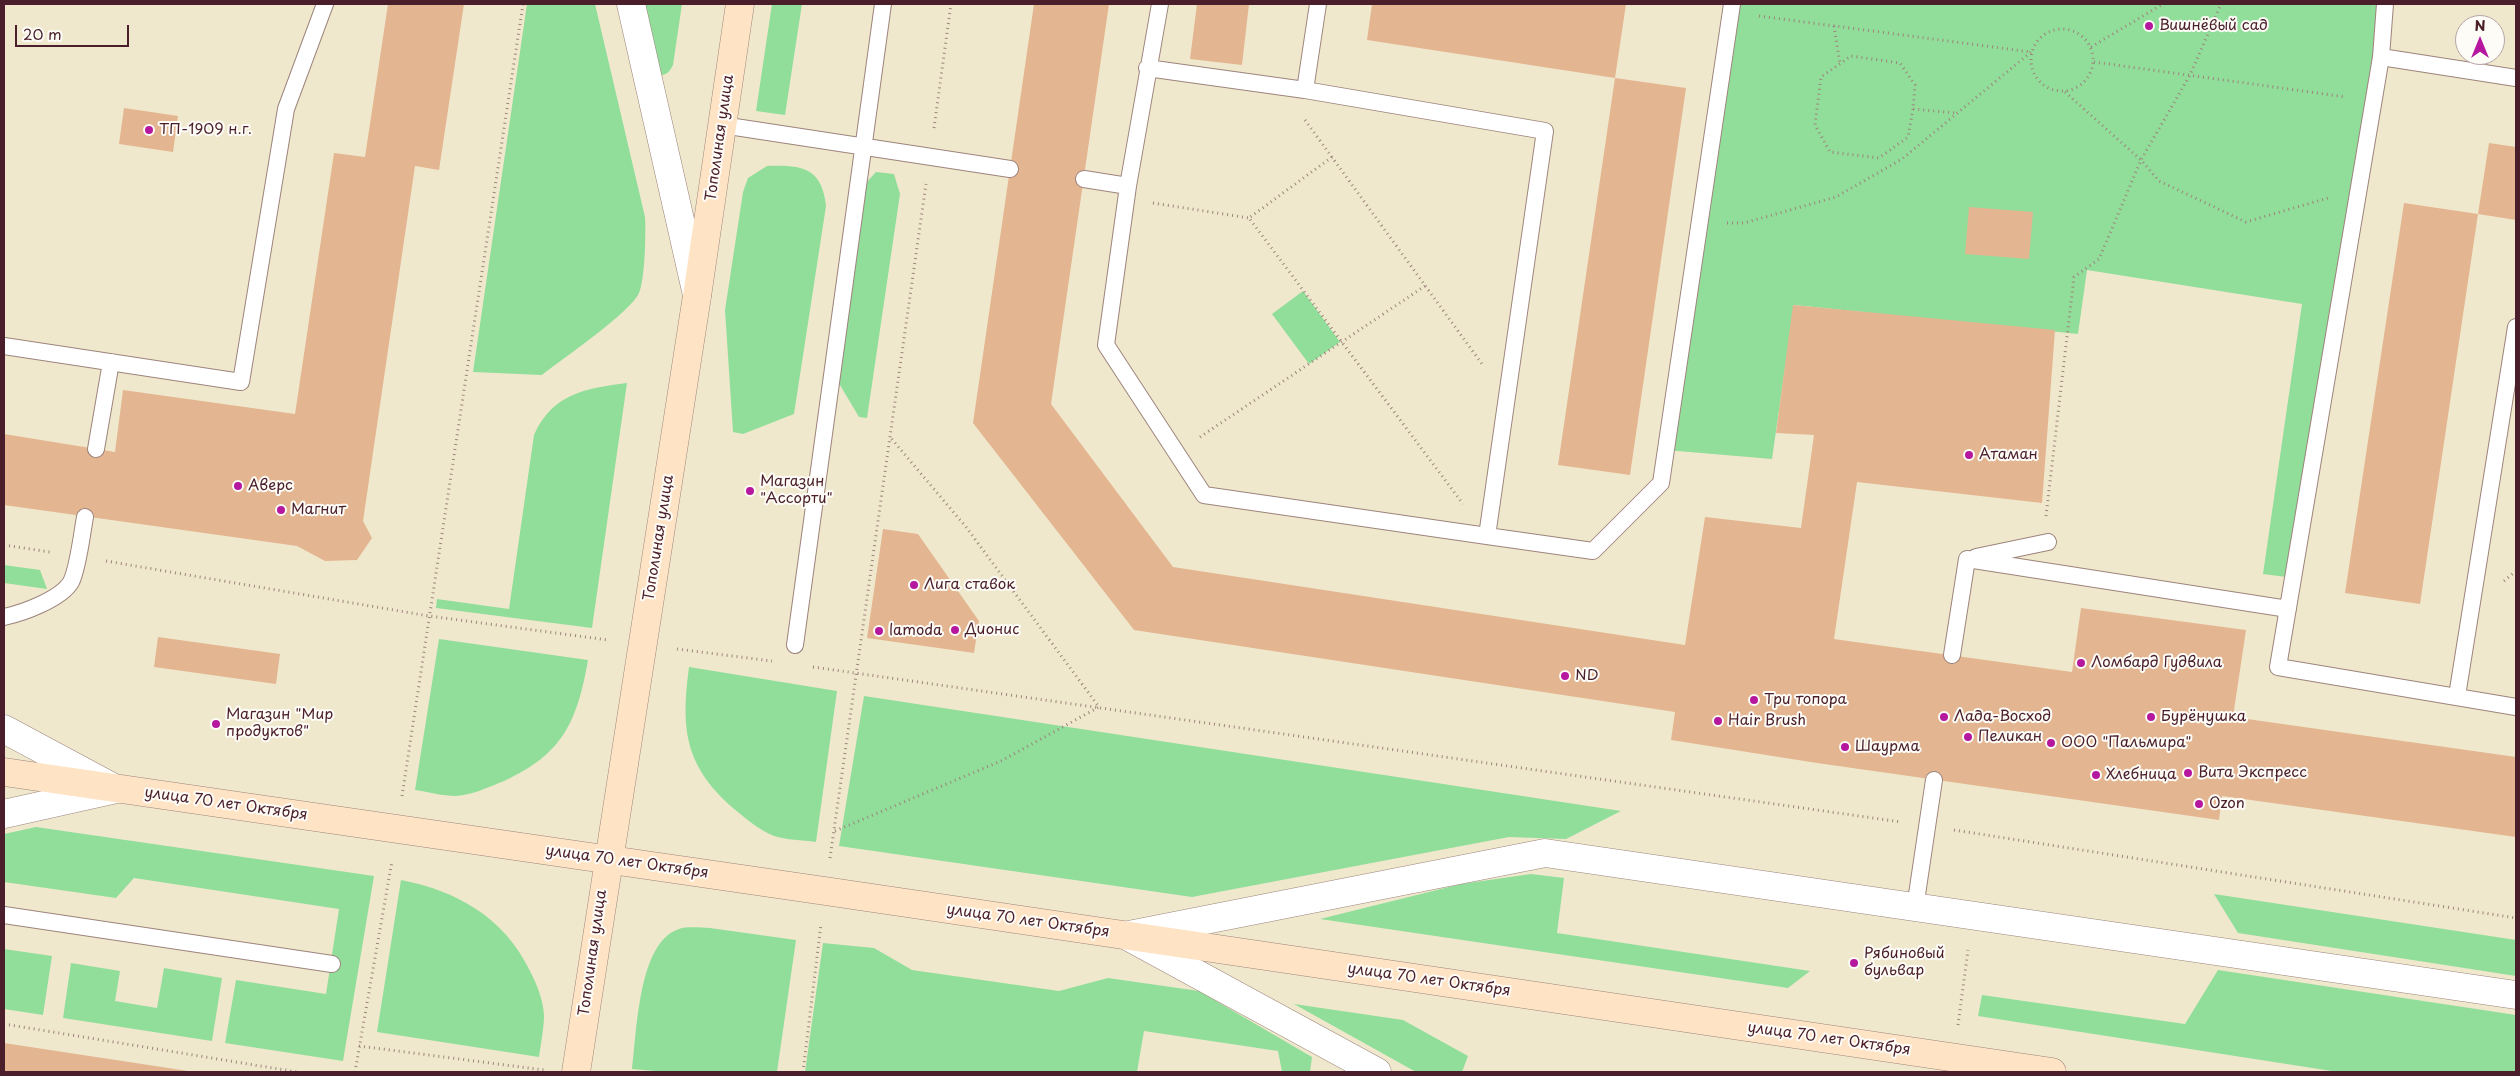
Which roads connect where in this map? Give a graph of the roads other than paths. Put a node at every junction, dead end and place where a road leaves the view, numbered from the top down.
1 (325, 4) edge
2 (631, 4) edge
3 (740, 4) edge
4 (883, 4) edge
5 (1160, 4) edge
6 (1318, 4) edge
7 (2385, 4) edge
8 (1732, 8) edge
9 (2381, 57) junction
10 (1147, 68) junction
11 (2516, 78) edge
12 (1306, 90) junction
13 (722, 125) junction
14 (864, 146) junction
15 (1010, 169) dead end
16 (1084, 180) dead end
17 (1127, 192) junction
18 (697, 296) junction
19 (2516, 327) edge
20 (4, 346) edge
21 (111, 362) junction
22 (96, 449) dead end
23 (85, 517) dead end
24 (1487, 536) junction
25 (2045, 543) road end
26 (1967, 559) junction
27 (2288, 609) junction
28 (4, 616) edge
29 (796, 645) dead end
30 (1952, 655) dead end
31 (2457, 696) junction
32 (2516, 707) edge
33 (4, 729) edge
34 (4, 772) edge
35 (1934, 780) dead end
36 (116, 788) junction
37 (4, 814) edge
38 (608, 859) junction
39 (1914, 908) junction
40 (4, 915) edge
41 (1126, 936) junction
42 (332, 964) dead end
43 (2516, 995) edge
44 (563, 1072) edge
45 (1377, 1072) edge
46 (2052, 1072) edge

1 - 21 lane
2 - 18 street
3 - 13 main road, Тополиная улица
4 - 14 lane
5 - 10 lane
6 - 12 lane
7 - 9 lane
8 - 24 lane
9 - 11 lane
9 - 27 lane
10 - 12 lane
10 - 17 lane
12 - 24 lane
13 - 14 lane
13 - 18 main road, Тополиная улица
14 - 15 lane
14 - 29 lane
16 - 17 lane
17 - 24 lane
18 - 38 main road, Тополиная улица
19 - 31 lane
20 - 21 lane
21 - 22 lane
23 - 28 lane
25 - 26 lane
26 - 27 lane
26 - 30 lane
27 - 31 lane
31 - 32 lane
33 - 36 street
34 - 36 main road, улица 70 лет Октября
35 - 39 lane
36 - 37 street
36 - 38 main road, улица 70 лет Октября
38 - 41 main road, улица 70 лет Октября
38 - 44 main road, Тополиная улица
39 - 41 street
39 - 43 street
40 - 42 lane
41 - 45 street
41 - 46 main road, улица 70 лет Октября

